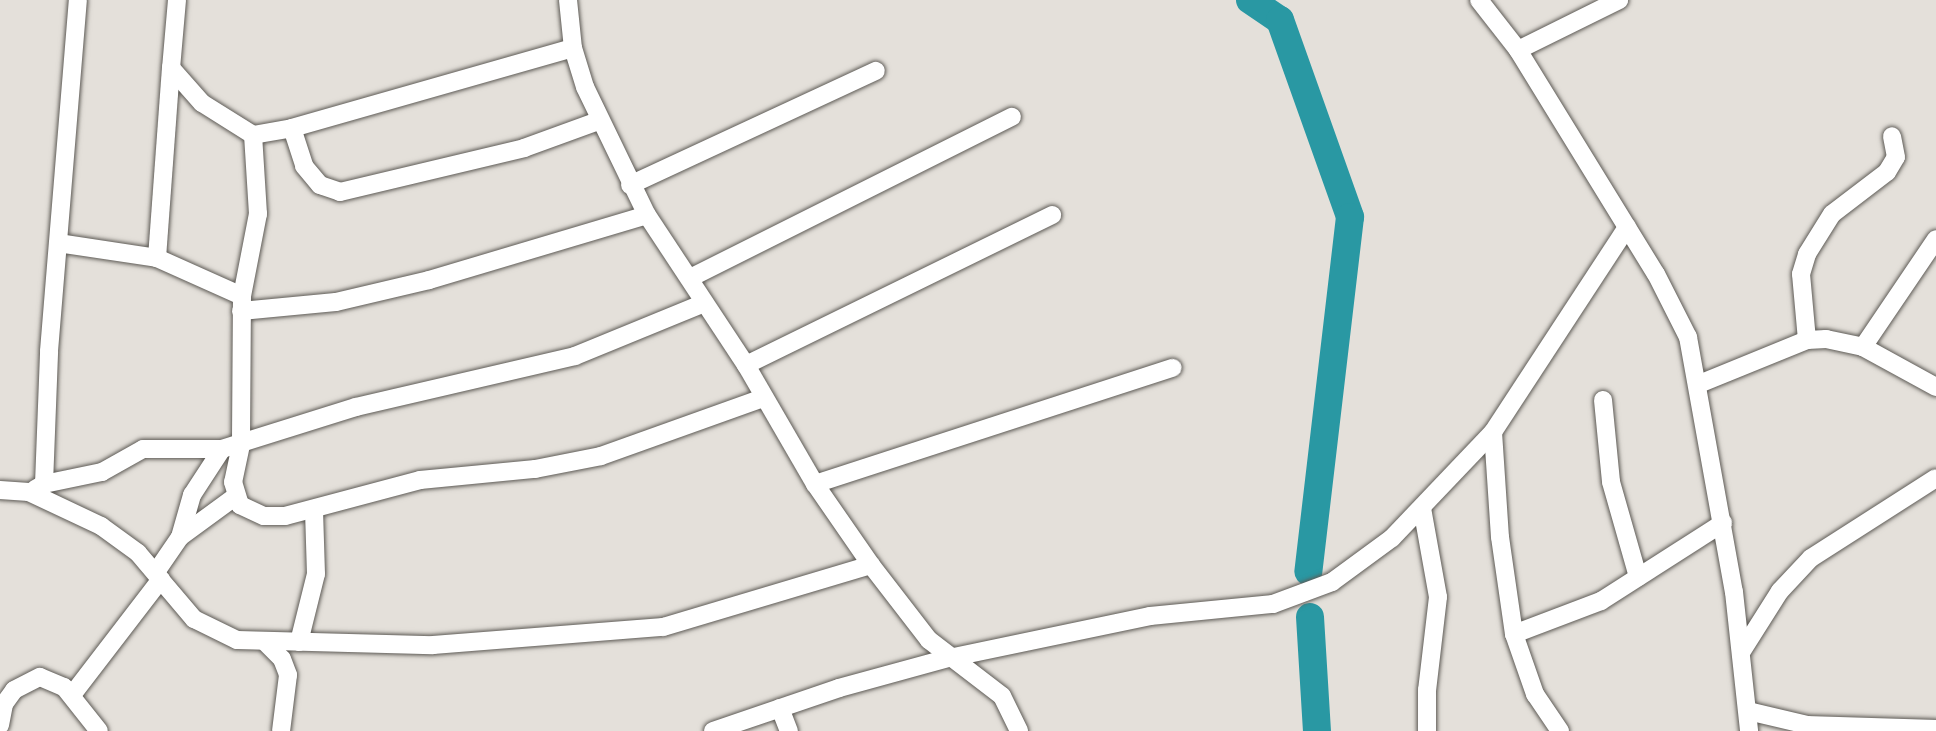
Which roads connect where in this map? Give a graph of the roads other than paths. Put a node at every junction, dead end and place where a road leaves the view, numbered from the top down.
1 (78, 0) edge
2 (177, 0) edge
3 (568, 0) edge
4 (1479, 0) edge
5 (1619, 0) edge
6 (573, 48) junction
7 (1518, 50) junction
8 (171, 68) junction
9 (876, 71) dead end
10 (1012, 117) dead end
11 (598, 121) junction
12 (292, 128) junction
13 (253, 135) junction
14 (1892, 136) dead end
15 (630, 185) junction
16 (647, 215) junction
17 (1052, 215) dead end
18 (1627, 227) junction
19 (1936, 239) edge
20 (58, 243) junction
21 (157, 258) junction
22 (690, 278) junction
23 (704, 303) junction
24 (241, 304) junction
25 (1807, 341) junction
26 (1863, 347) junction
27 (746, 365) junction
28 (1173, 368) dead end
29 (1699, 384) junction
30 (1936, 387) edge
31 (763, 398) junction
32 (1603, 400) dead end
33 (1493, 432) junction
34 (242, 445) junction
35 (222, 449) junction
36 (1936, 478) edge
37 (815, 484) junction
38 (37, 488) junction
39 (0, 490) edge
40 (236, 496) junction
41 (1422, 508) junction
42 (314, 510) junction
43 (1723, 523) junction
44 (180, 537) junction
45 (871, 565) junction
46 (158, 575) junction
47 (1638, 577) junction
48 (1514, 634) junction
49 (264, 641) junction
50 (299, 642) junction
51 (1742, 651) junction
52 (949, 658) junction
53 (72, 695) junction
54 (780, 708) junction
55 (1748, 711) junction
56 (0, 725) edge
57 (1936, 729) edge
58 (99, 731) edge
59 (281, 731) edge
60 (713, 731) edge
61 (789, 731) edge
62 (1019, 731) edge
63 (1427, 731) edge
64 (1560, 731) edge
65 (1749, 731) edge

1 - 20 street
2 - 8 street
3 - 6 street
4 - 7 street
5 - 7 street
6 - 11 street
6 - 12 street
7 - 18 street
8 - 13 street
8 - 21 street
9 - 15 street
10 - 22 street
11 - 12 street
11 - 15 street
12 - 13 street
13 - 24 street
14 - 25 street
15 - 16 street
16 - 22 street
16 - 24 street
17 - 27 street
18 - 29 street
18 - 33 street
19 - 26 street
20 - 21 street
20 - 38 street
21 - 24 street
22 - 23 street
23 - 27 street
23 - 34 street
24 - 34 street
25 - 26 street
25 - 29 street
26 - 30 street
27 - 31 street
28 - 37 street
29 - 43 street
31 - 37 street
31 - 42 street
32 - 47 street
33 - 41 street
33 - 48 street
34 - 35 street
34 - 40 street
35 - 38 street
35 - 44 street
36 - 51 street
37 - 45 street
38 - 39 street
38 - 46 street
40 - 42 street
40 - 44 street
41 - 52 street
41 - 63 street
42 - 50 street
43 - 47 street
43 - 51 street
44 - 46 street
45 - 50 street
45 - 52 street
46 - 49 street
46 - 53 street
47 - 48 street
48 - 64 street
49 - 50 street
49 - 59 street
51 - 55 street
52 - 54 street
52 - 62 street
53 - 56 street
53 - 58 street
54 - 60 street
54 - 61 street
55 - 57 street
55 - 65 street

